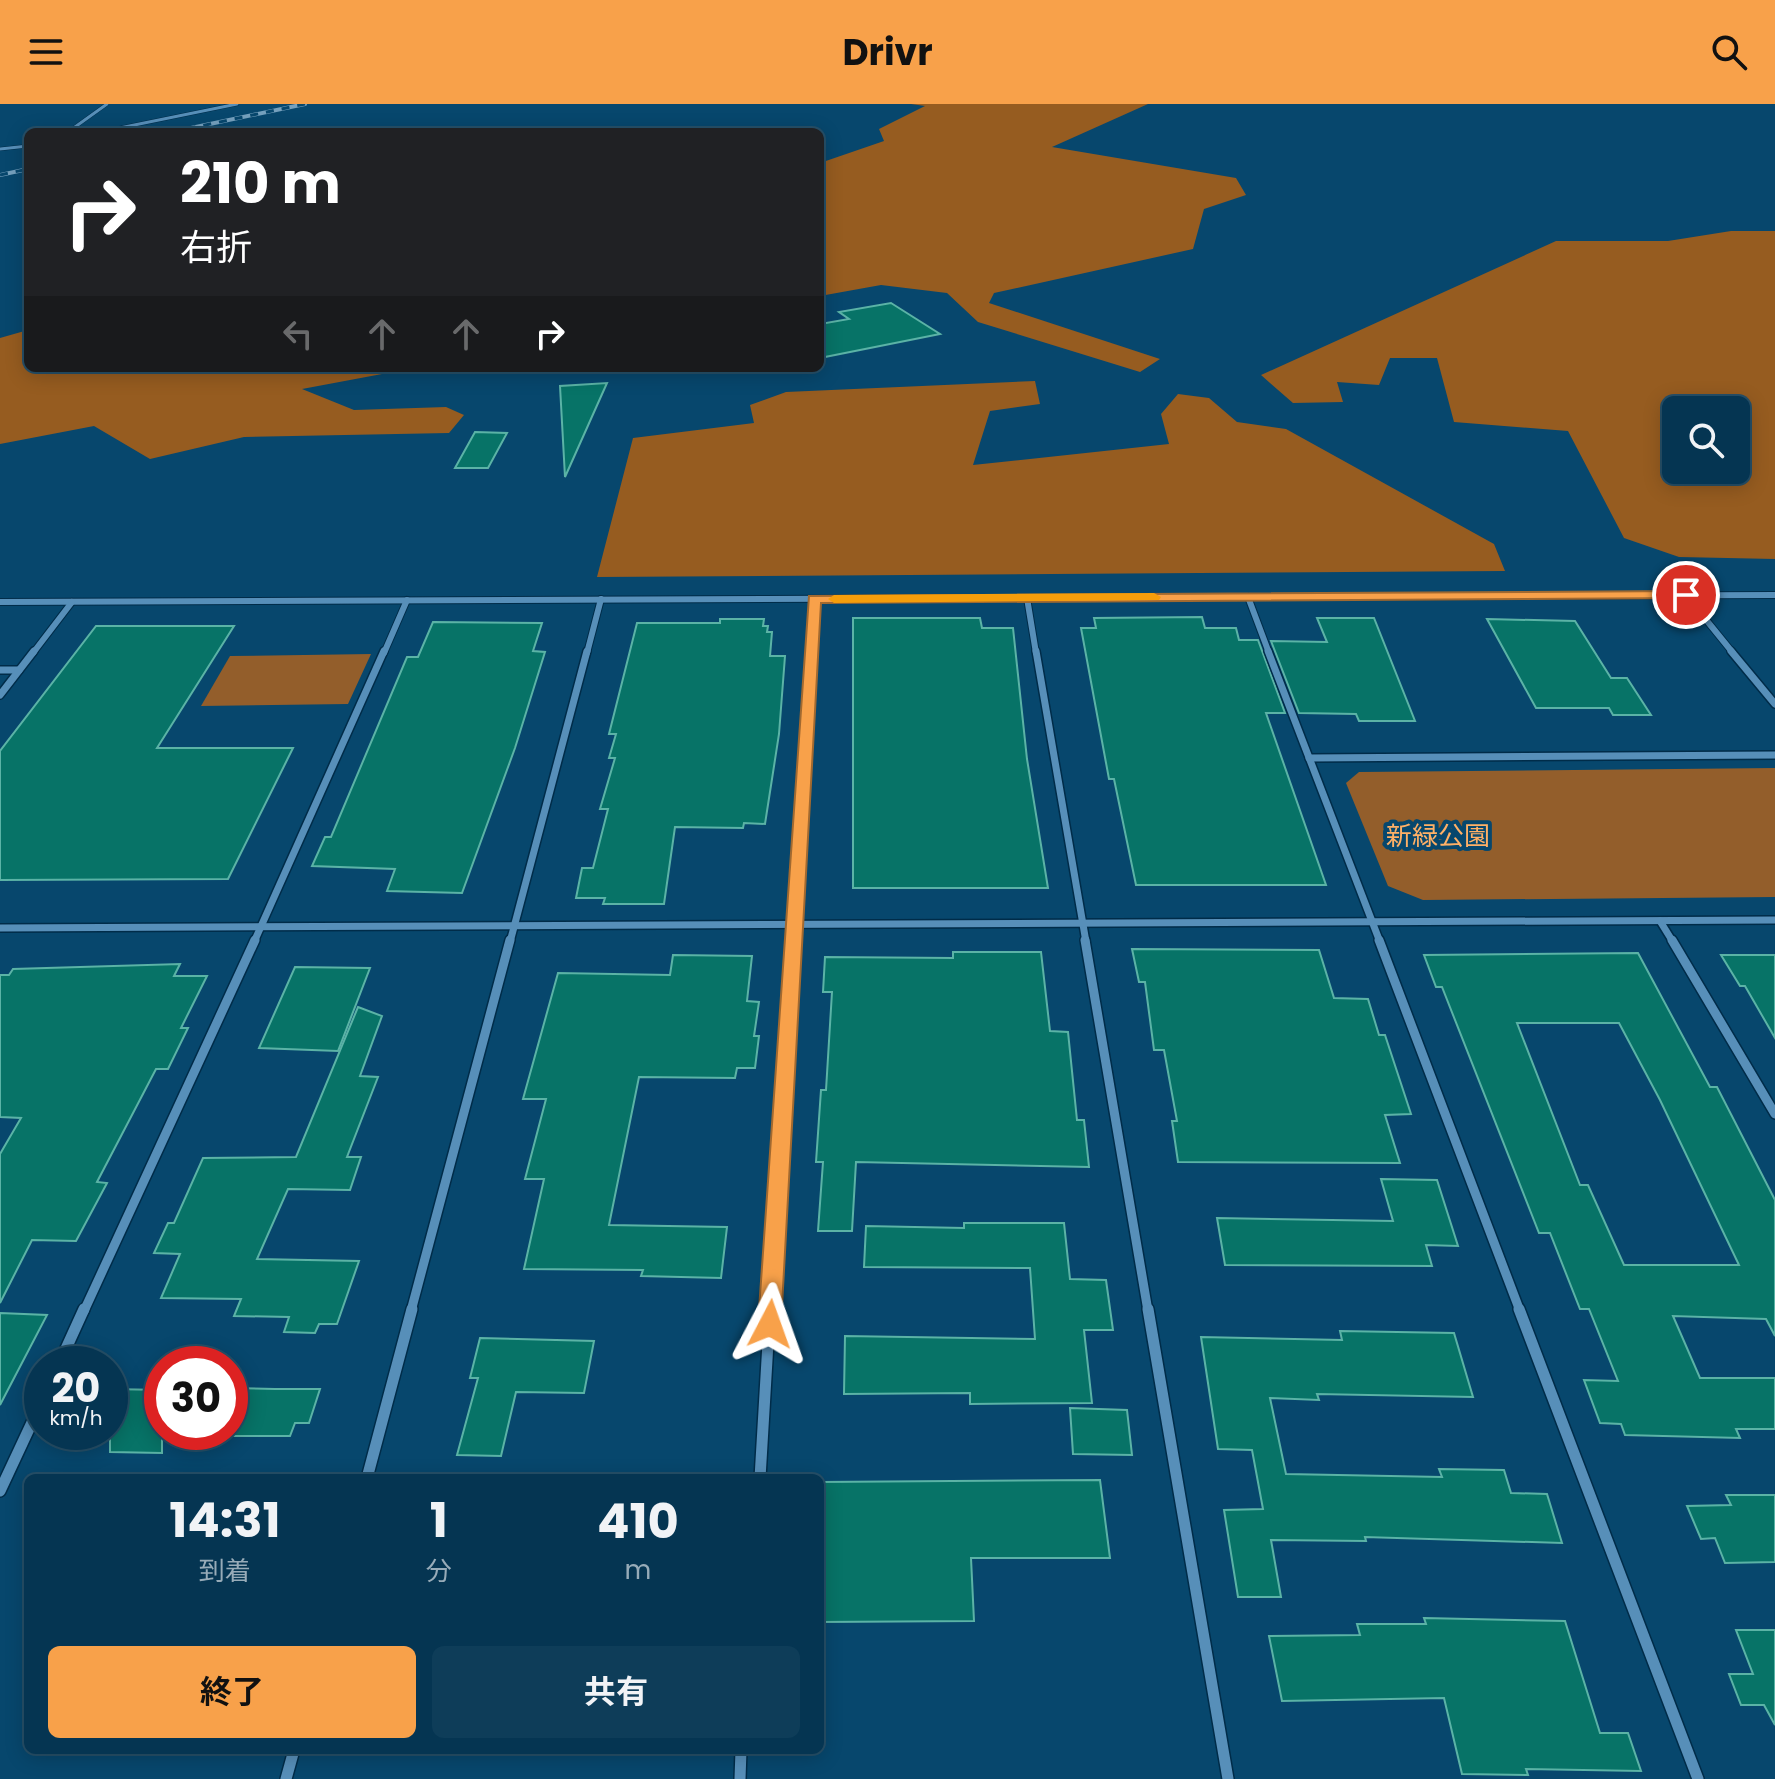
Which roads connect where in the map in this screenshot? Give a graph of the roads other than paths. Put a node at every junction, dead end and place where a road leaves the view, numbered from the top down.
1 (107, 104) edge
2 (237, 104) edge
3 (221, 106) edge
4 (74, 128) edge
5 (119, 128) edge
6 (24, 146) edge
7 (0, 149) edge
8 (1686, 595) junction
9 (1775, 595) edge
10 (1248, 597) junction
11 (1027, 598) junction
12 (601, 599) junction
13 (814, 599) junction
14 (407, 600) junction
15 (0, 602) edge
16 (72, 602) junction
17 (0, 670) edge
18 (19, 670) junction
19 (0, 695) edge
20 (1775, 704) edge
21 (1775, 755) edge
22 (1309, 758) junction
23 (1775, 920) edge
24 (1370, 921) junction
25 (1660, 921) junction
26 (1081, 922) junction
27 (796, 924) junction
28 (262, 926) junction
29 (514, 926) junction
30 (0, 928) edge
31 (1775, 1114) edge
32 (67, 1346) edge
33 (24, 1440) edge
34 (368, 1474) edge
35 (760, 1474) edge
36 (0, 1491) edge
37 (293, 1754) edge
38 (741, 1754) edge
39 (286, 1779) edge
40 (740, 1779) edge
41 (1228, 1779) edge
42 (1698, 1779) edge

1 - 4 street
2 - 3 street
3 - 5 street
6 - 7 street
8 - 9 street
8 - 10 street
8 - 20 street
10 - 11 street
10 - 22 street
11 - 13 street
11 - 26 street
12 - 13 street
12 - 14 street
12 - 29 street
13 - 27 street
14 - 16 street
14 - 28 street
15 - 16 street
16 - 18 street
17 - 18 street
18 - 19 street
21 - 22 street
22 - 24 street
23 - 25 street
24 - 25 street
24 - 26 street
24 - 42 street
25 - 31 street
26 - 27 street
26 - 41 street
27 - 29 street
27 - 35 street
28 - 29 street
28 - 30 street
28 - 32 street
29 - 34 street
33 - 36 street
37 - 39 street
38 - 40 street

